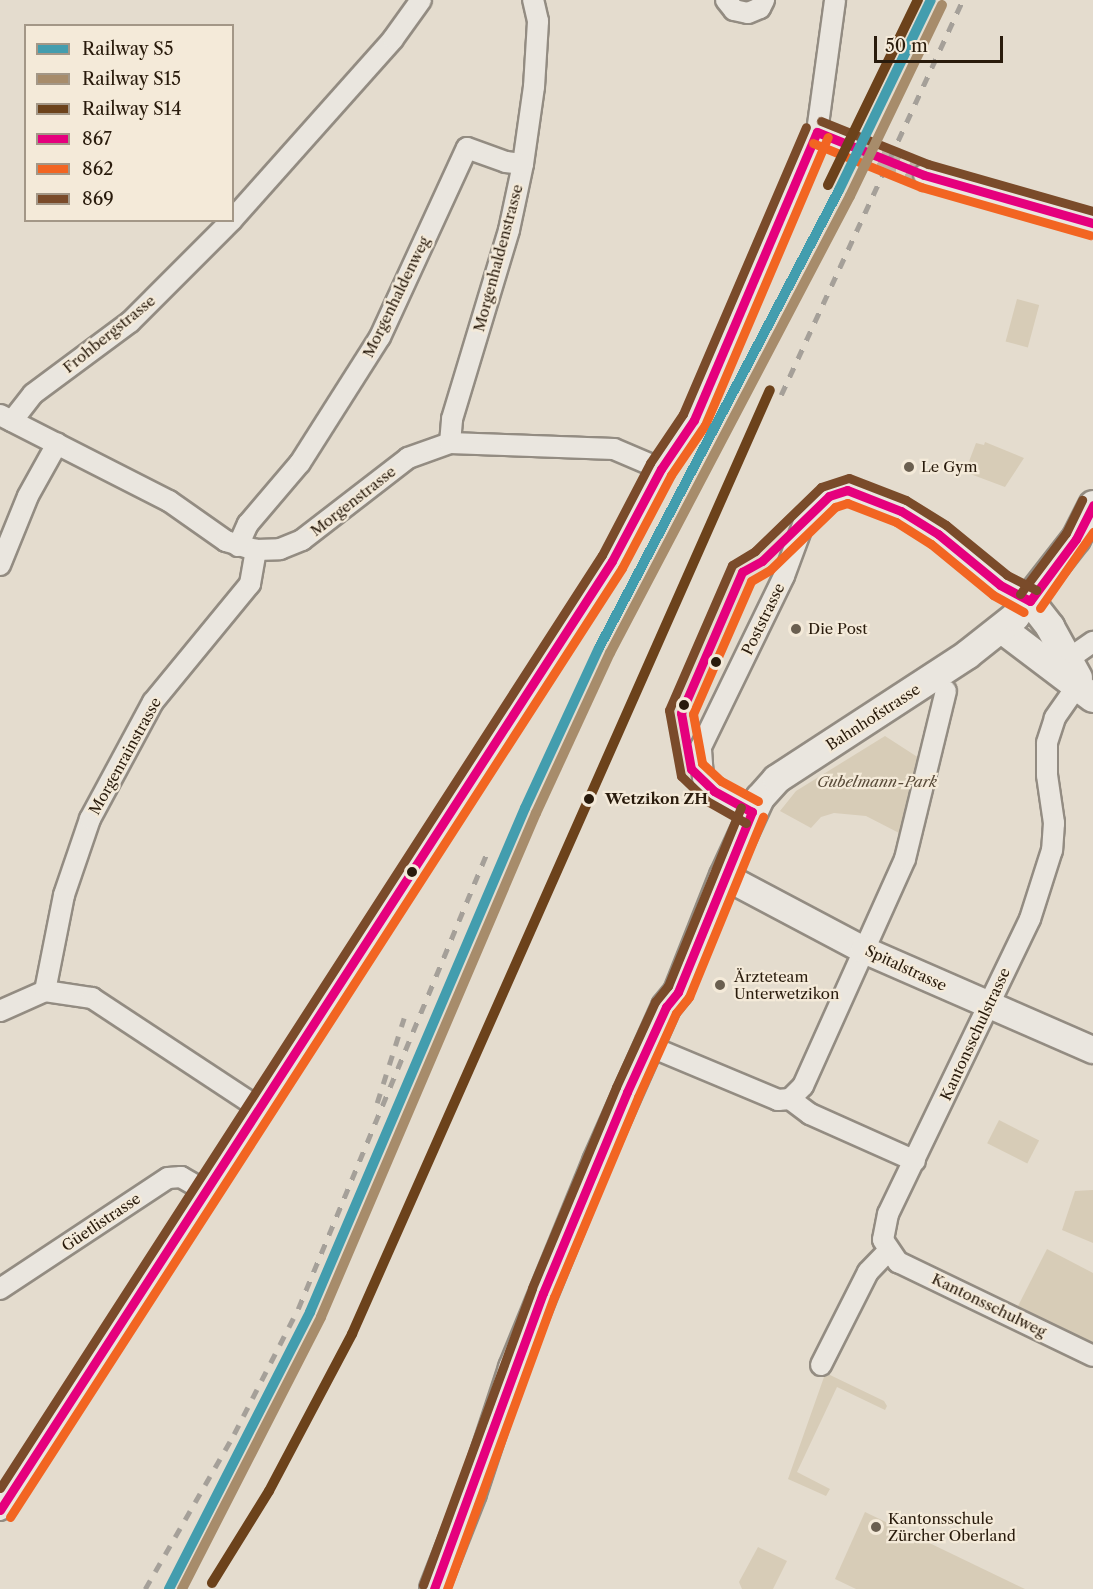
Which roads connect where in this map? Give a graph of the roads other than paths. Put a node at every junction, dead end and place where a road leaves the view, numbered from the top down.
1 (421, 0) edge
2 (533, 0) edge
3 (726, 0) edge
4 (765, 0) edge
5 (835, 0) edge
6 (817, 132) junction
7 (852, 146) tunnel mouth
8 (523, 164) junction
9 (924, 175) tunnel mouth
10 (234, 218) edge
11 (230, 222) edge
12 (1093, 223) edge
13 (6, 418) edge
14 (450, 443) junction
15 (57, 444) junction
16 (661, 469) junction
17 (1093, 506) edge
18 (247, 548) junction
19 (0, 565) edge
20 (1030, 601) junction
21 (1002, 629) junction
22 (1093, 642) edge
23 (1067, 660) junction
24 (946, 691) dead end
25 (1085, 693) edge
26 (752, 812) junction
27 (724, 876) junction
28 (864, 950) junction
29 (45, 991) junction
30 (678, 992) junction
31 (988, 1004) junction
32 (0, 1011) edge
33 (1093, 1050) edge
34 (662, 1051) junction
35 (790, 1099) junction
36 (259, 1108) junction
37 (915, 1161) junction
38 (205, 1191) junction
39 (889, 1250) junction
40 (0, 1289) edge
41 (1093, 1356) edge
42 (821, 1365) dead end
43 (0, 1510) edge
44 (434, 1589) edge
45 (440, 1589) edge

1 - 10 street, Frohbergstrasse
2 - 8 street, Morgenhaldenstrasse
3 - 4 street
5 - 6 street
6 - 7 street
6 - 16 street
8 - 14 street, Morgenhaldenstrasse
8 - 18 street, Morgenhaldenweg
9 - 12 street
11 - 13 street, Frohbergstrasse
13 - 15 street
14 - 16 street, Morgenstrasse
14 - 18 street, Morgenstrasse
15 - 18 street
15 - 19 street
16 - 36 street
17 - 20 main road, Bahnhofstrasse
18 - 29 street, Morgenrainstrasse
20 - 21 main road, Bahnhofstrasse
20 - 23 main road
20 - 26 street, Poststrasse
21 - 25 main road
21 - 26 main road, Bahnhofstrasse
22 - 23 street
23 - 25 main road
24 - 28 street
25 - 31 street, Kantonsschulstrasse
26 - 27 main road, Bahnhofstrasse
27 - 28 street, Spitalstrasse
27 - 30 main road, Bahnhofstrasse
28 - 31 street, Spitalstrasse
28 - 35 street
29 - 32 street
29 - 36 street
30 - 34 main road
30 - 44 main road
31 - 33 street, Spitalstrasse
31 - 37 street, Kantonsschulstrasse
34 - 35 street
34 - 45 main road
35 - 37 street
36 - 38 street
37 - 39 street, Kantonsschulstrasse
38 - 40 street, Güetlistrasse
38 - 43 street
39 - 41 street, Kantonsschulweg
39 - 42 street

